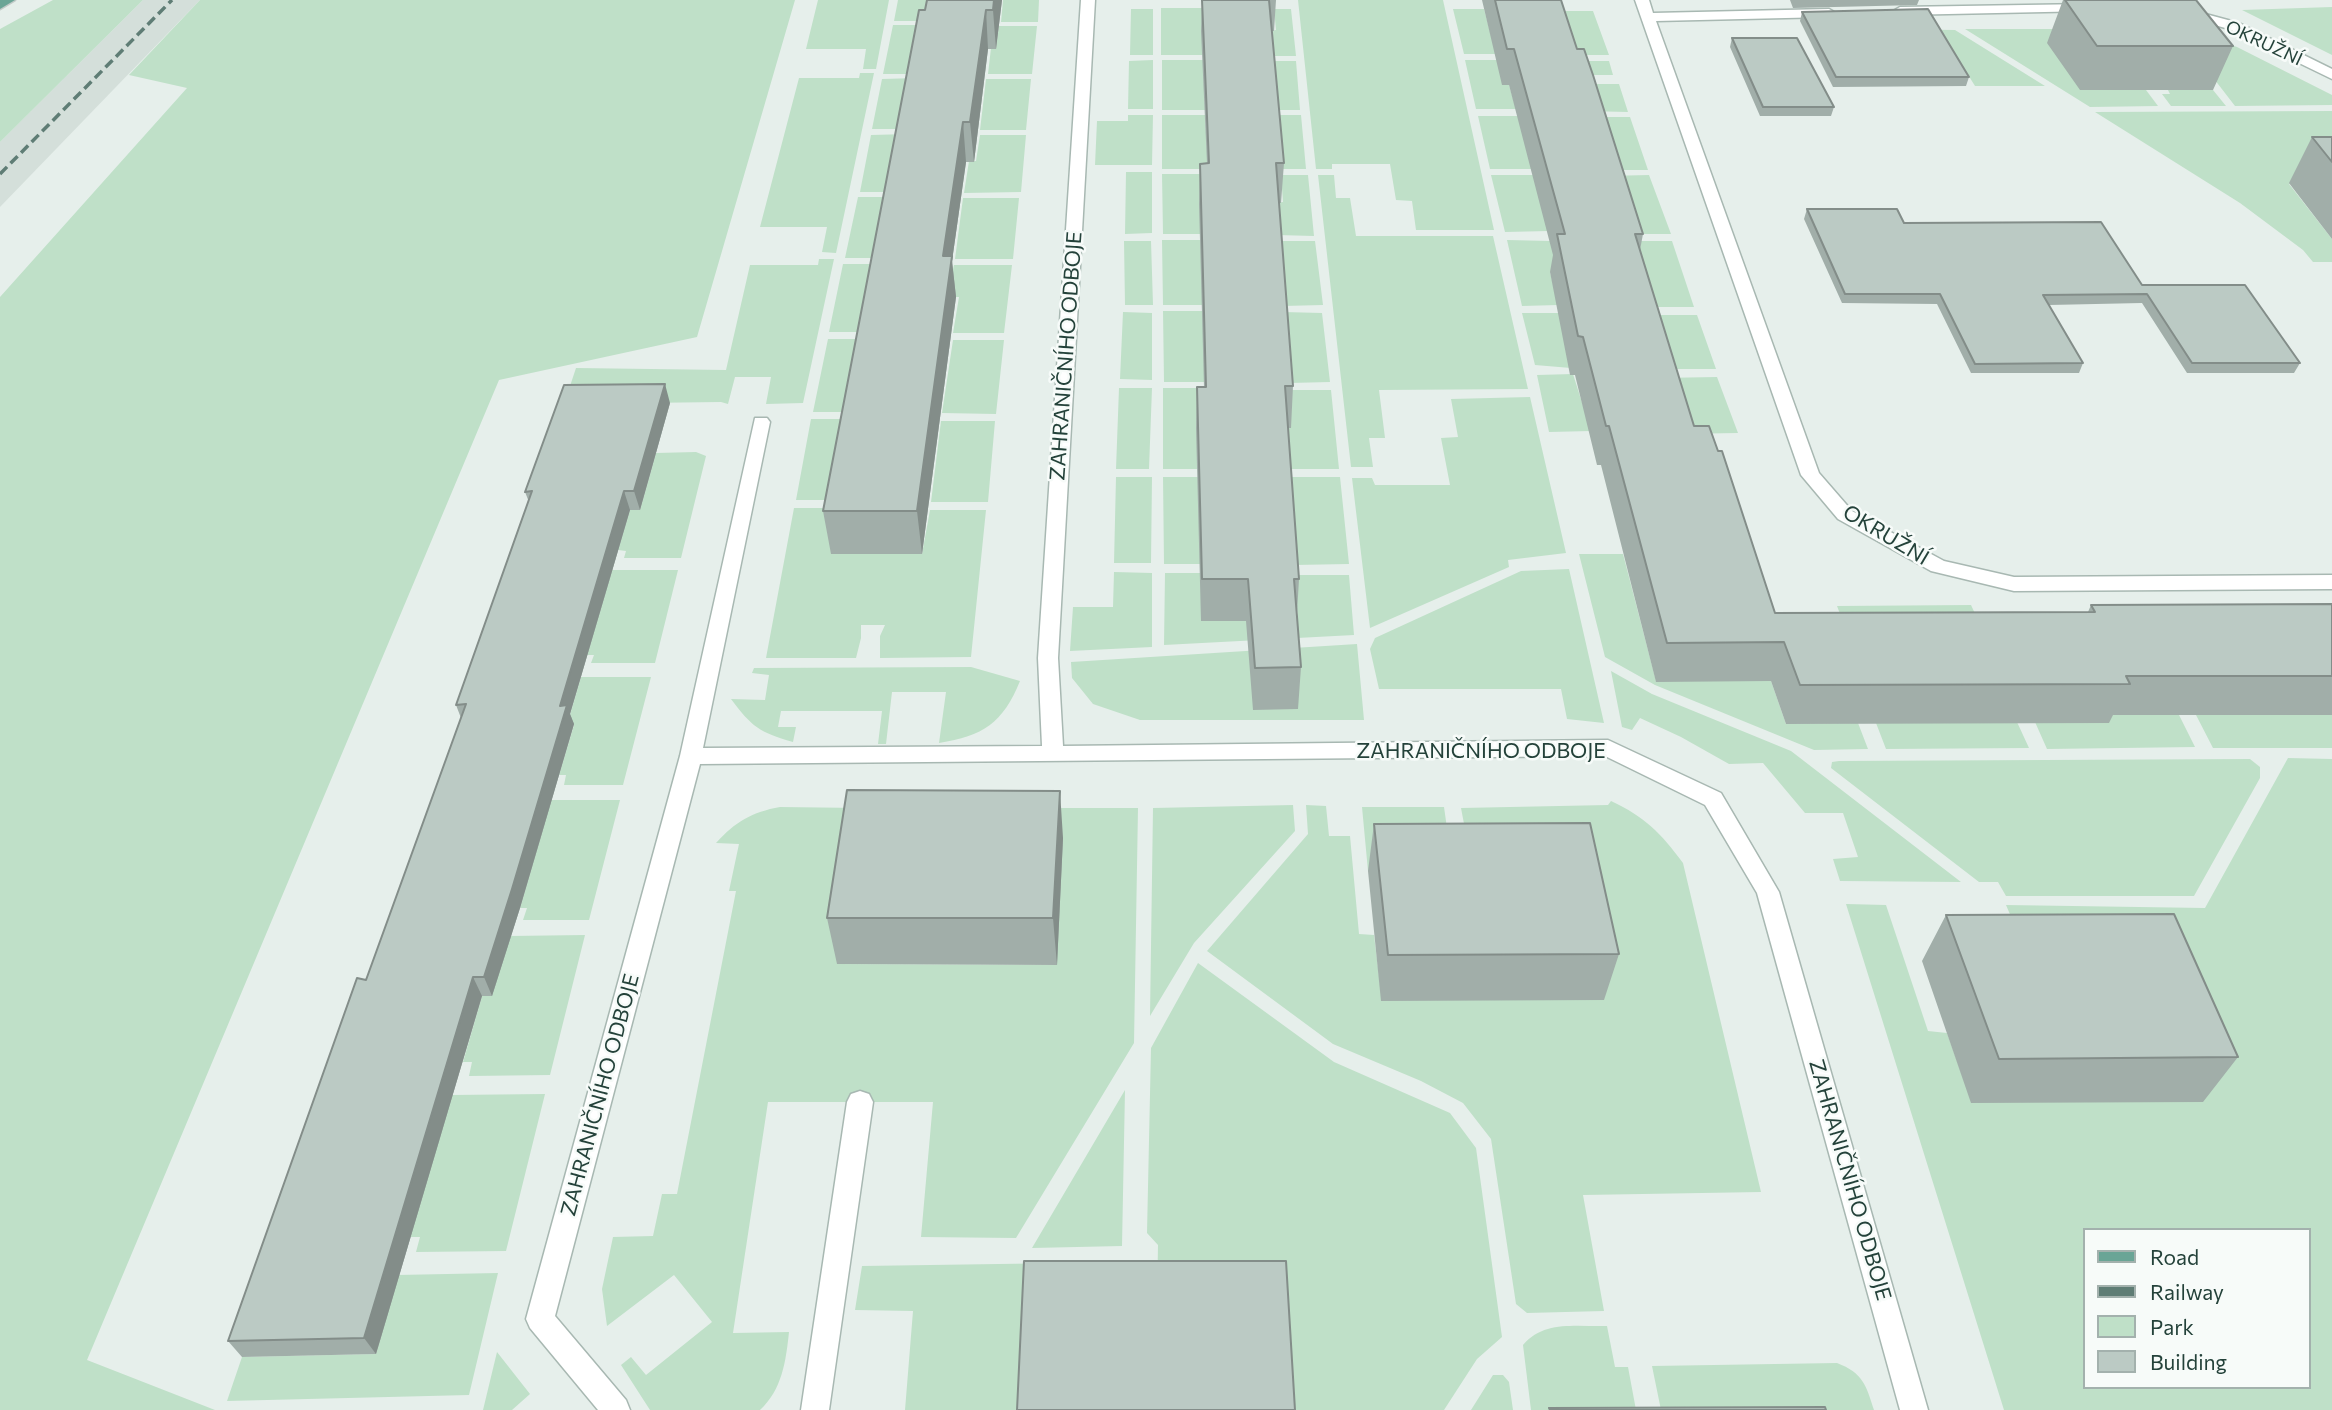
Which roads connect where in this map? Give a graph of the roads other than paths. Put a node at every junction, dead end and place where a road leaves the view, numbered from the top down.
1 (8, 0) edge
2 (1088, 0) edge
3 (0, 5) edge
4 (2104, 8) edge
5 (1646, 9) edge
6 (2166, 10) edge
7 (1879, 11) edge
8 (1839, 12) edge
9 (2332, 75) edge
10 (761, 422) dead end
11 (2332, 582) edge
12 (1053, 754) junction
13 (691, 756) junction
14 (860, 1102) dead end
15 (616, 1410) edge
16 (815, 1410) edge
17 (1914, 1410) edge

1 - 3 main road
2 - 12 street, ZAHRANIČNÍHO ODBOJE
4 - 7 street
5 - 8 street, OKRUŽNÍ
5 - 11 street, OKRUŽNÍ
6 - 9 street, OKRUŽNÍ
10 - 13 street, ZAHRANIČNÍHO ODBOJE
12 - 13 street, ZAHRANIČNÍHO ODBOJE
12 - 17 street, ZAHRANIČNÍHO ODBOJE
13 - 15 street, ZAHRANIČNÍHO ODBOJE
14 - 16 street

